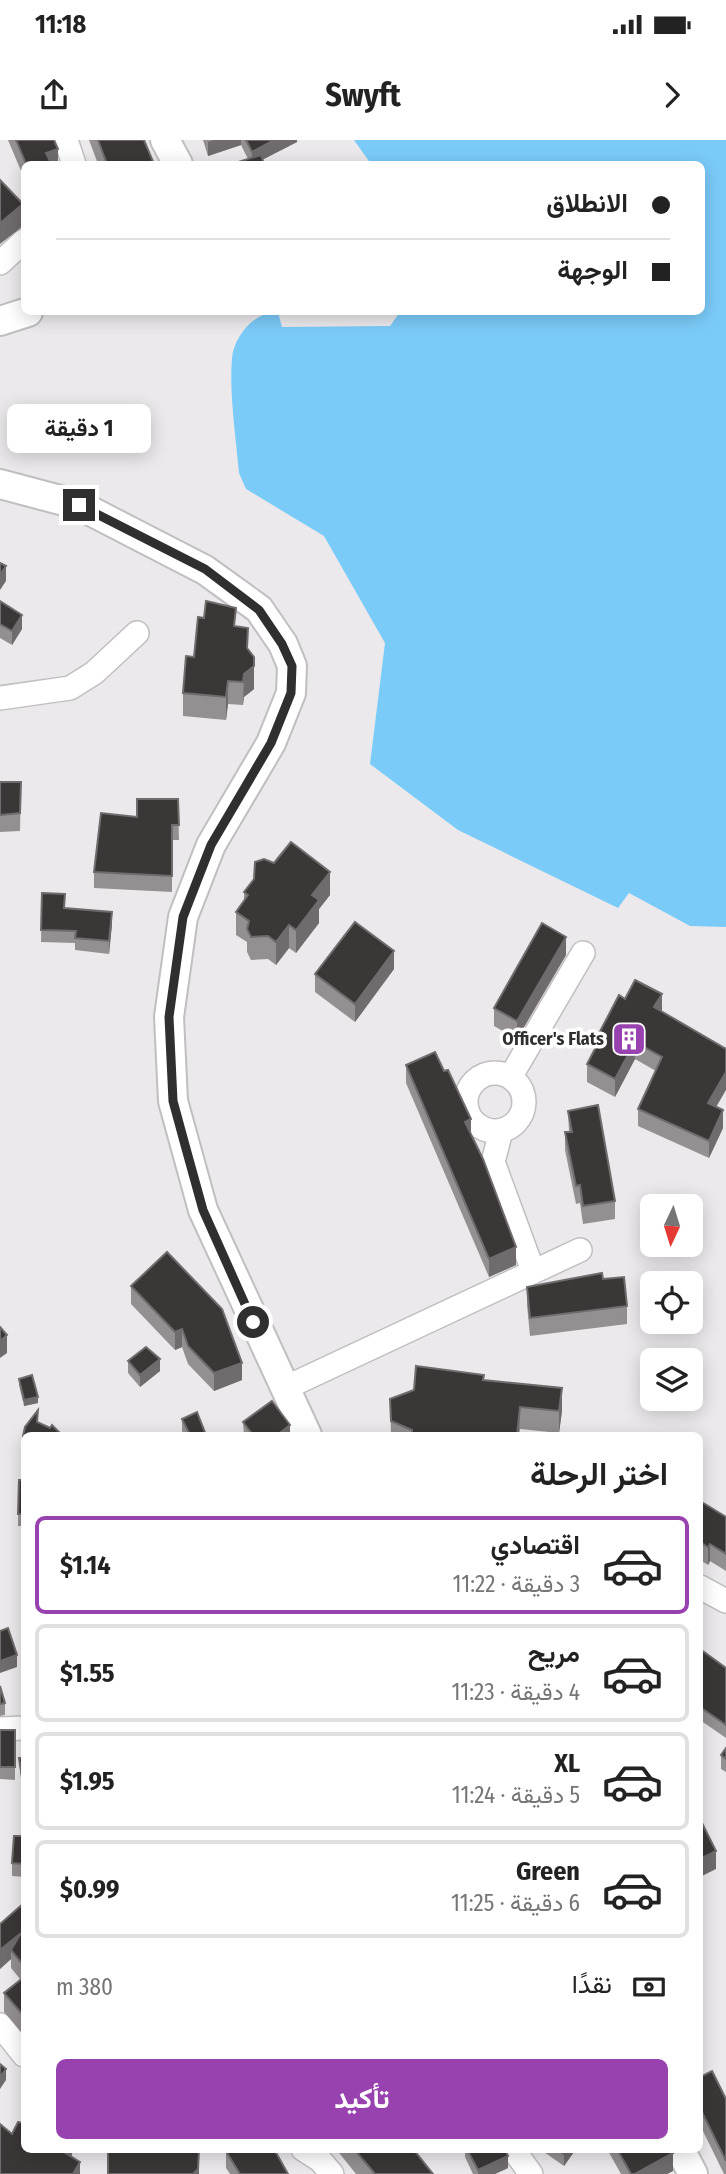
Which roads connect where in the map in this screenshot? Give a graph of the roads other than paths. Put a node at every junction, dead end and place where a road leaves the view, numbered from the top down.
1 (66, 140) edge
2 (165, 140) edge
3 (73, 161) edge
4 (176, 161) edge
5 (21, 244) edge
6 (0, 263) edge
7 (21, 314) edge
8 (0, 321) edge
9 (0, 484) edge
10 (137, 633) dead end
11 (0, 698) edge
12 (583, 953) dead end
13 (511, 1076) junction
14 (501, 1131) junction
15 (580, 1250) dead end
16 (533, 1271) junction
17 (283, 1390) junction
18 (305, 1432) edge
19 (703, 1589) edge
20 (726, 1601) edge
21 (21, 1728) edge
22 (0, 1729) edge
23 (0, 2025) edge
24 (21, 2051) edge
25 (309, 2153) edge
26 (516, 2153) edge
27 (682, 2153) edge
28 (332, 2174) edge
29 (531, 2174) edge
30 (693, 2174) edge

1 - 3 street
2 - 4 main road
5 - 6 street
7 - 8 main road
9 - 17 main road
10 - 11 street
12 - 13 street
13 - 14 street
13 - 14 street
14 - 16 street
15 - 16 street
16 - 17 street
17 - 18 main road
19 - 20 street
21 - 22 street
23 - 24 street
25 - 28 street
26 - 29 street
27 - 30 main road

